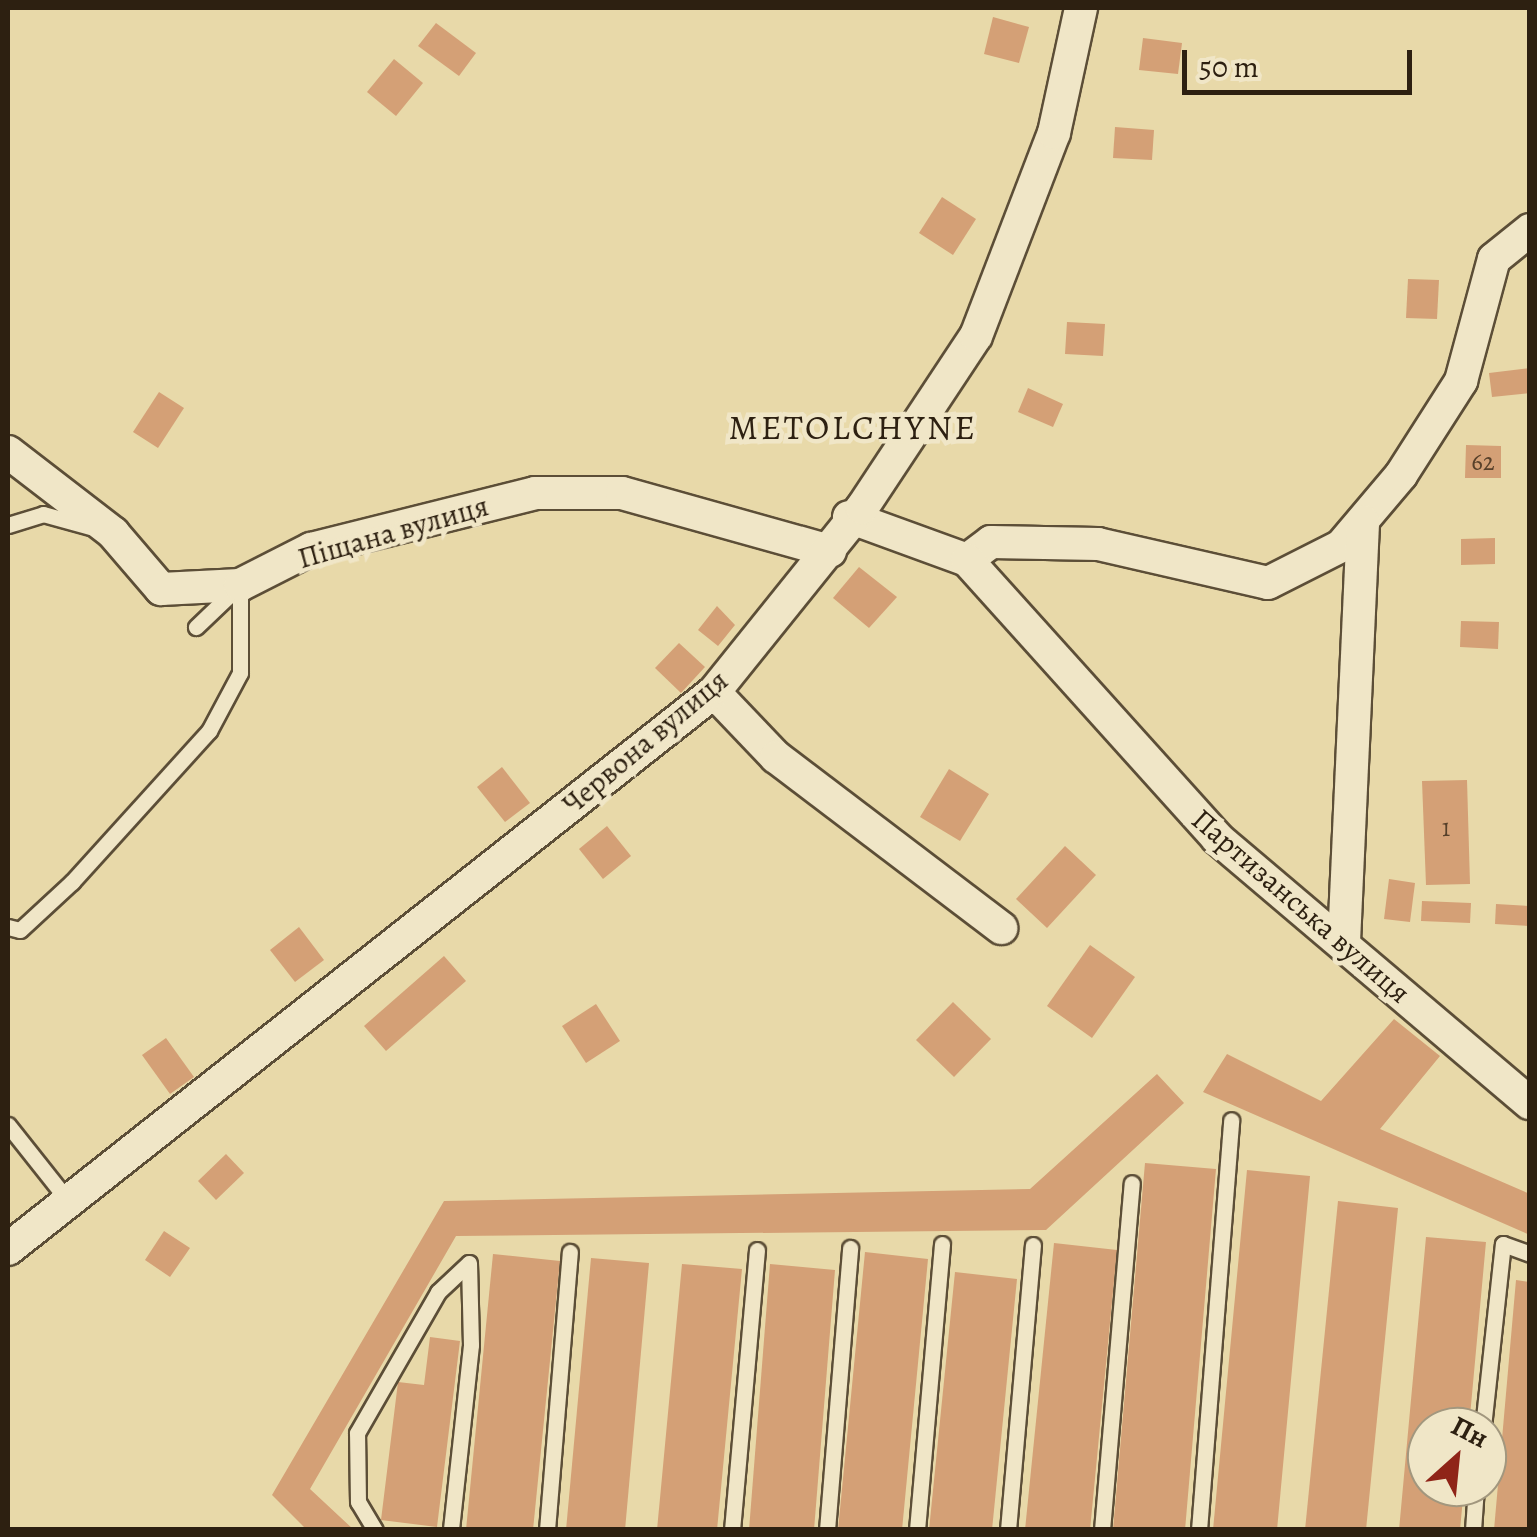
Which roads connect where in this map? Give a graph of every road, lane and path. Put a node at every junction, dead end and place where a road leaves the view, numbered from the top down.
1 (1080, 8) edge
2 (1530, 230) edge
3 (8, 452) edge
4 (849, 517) junction
5 (1363, 520) junction
6 (8, 525) edge
7 (113, 532) junction
8 (830, 551) junction
9 (967, 560) junction
10 (240, 585) junction
11 (196, 627) dead end
12 (714, 692) junction
13 (8, 927) edge
14 (1001, 928) dead end
15 (1344, 942) junction
16 (1530, 1103) edge
17 (1231, 1120) dead end
18 (8, 1126) edge
19 (1132, 1183) dead end
20 (69, 1202) junction
21 (942, 1244) dead end
22 (1033, 1245) dead end
23 (850, 1248) dead end
24 (8, 1249) edge
25 (757, 1250) dead end
26 (570, 1252) dead end
27 (1530, 1254) edge
28 (1485, 1407) edge
29 (375, 1530) edge
30 (451, 1530) edge
31 (547, 1530) edge
32 (732, 1530) edge
33 (826, 1530) edge
34 (917, 1530) edge
35 (1008, 1530) edge
36 (1102, 1530) edge
37 (1199, 1530) edge

1 - 4 street, Червона вулиця
2 - 5 street
3 - 7 street, Піщана вулиця
4 - 8 street, Червона вулиця
4 - 9 street
5 - 9 street
5 - 15 street
6 - 7 lane
7 - 10 street, Піщана вулиця
8 - 10 street, Піщана вулиця
8 - 12 street, Червона вулиця
9 - 15 street, Партизанська вулиця
10 - 11 lane
10 - 13 lane
12 - 14 street
12 - 20 street, Червона вулиця
15 - 16 street, Партизанська вулиця
17 - 37 lane
18 - 20 lane
19 - 36 lane
20 - 24 street, Червона вулиця
21 - 34 lane
22 - 35 lane
23 - 33 lane
25 - 32 lane
26 - 31 lane
27 - 28 lane
29 - 30 lane

